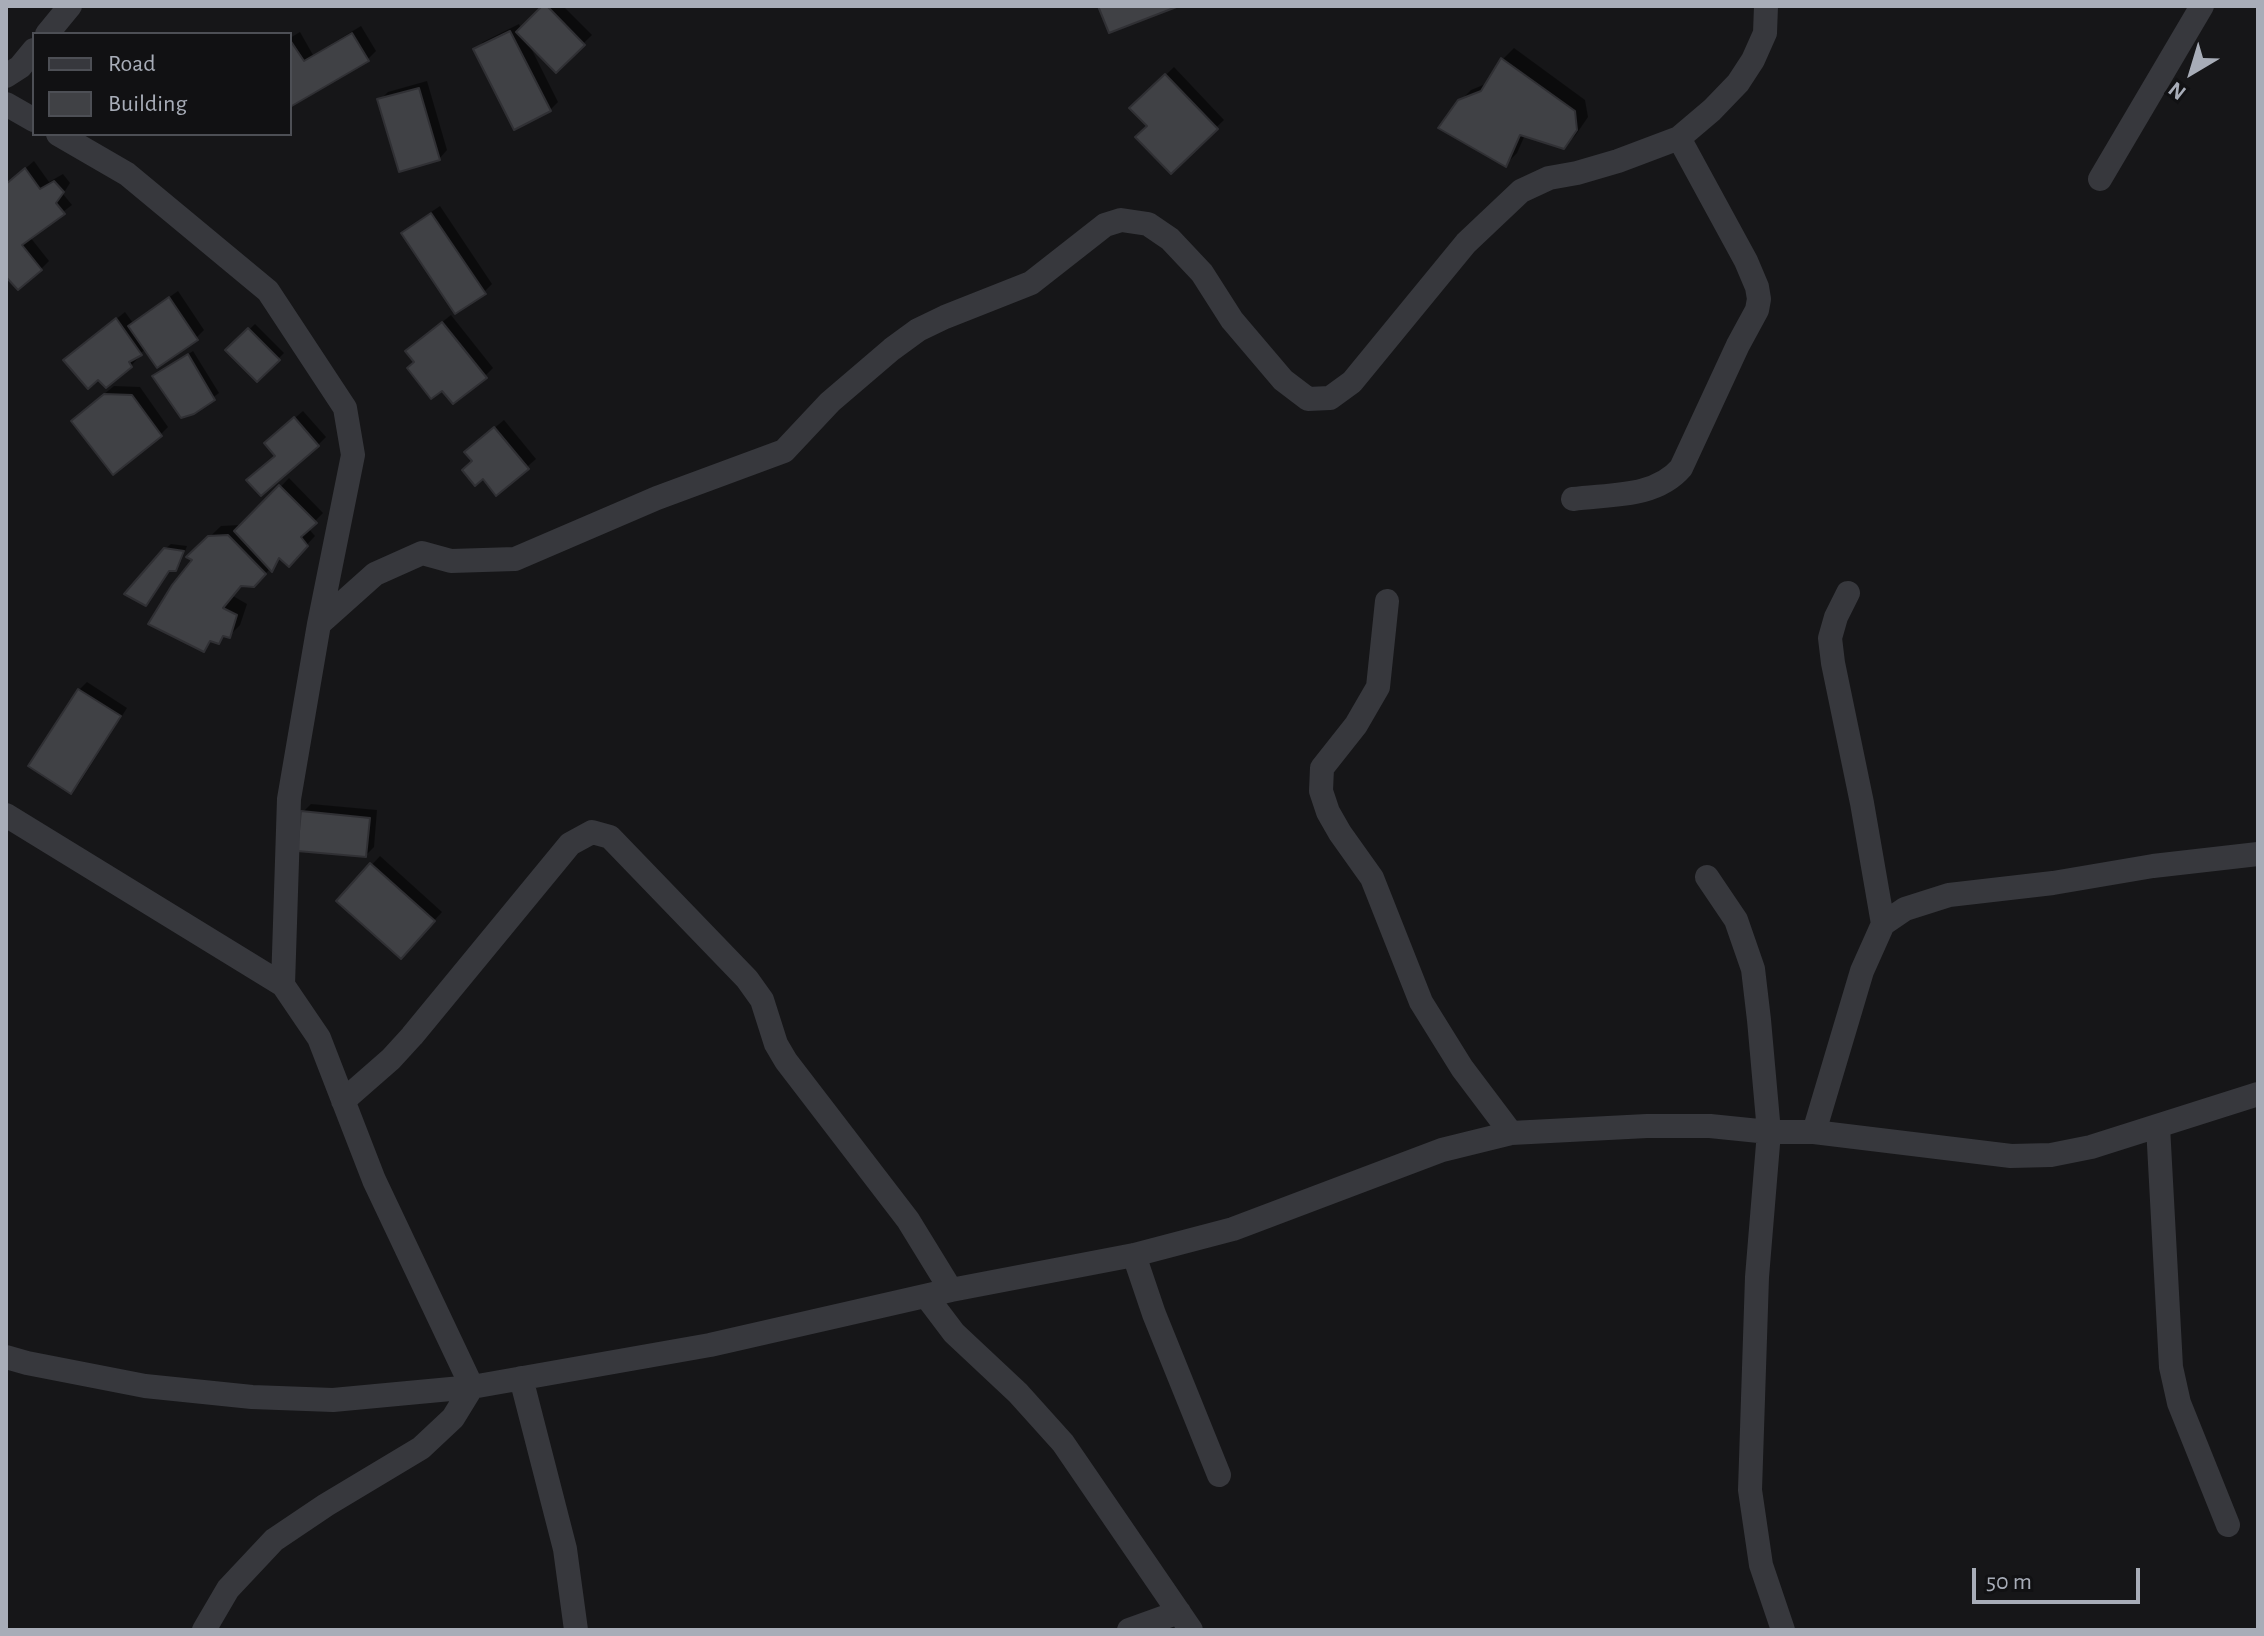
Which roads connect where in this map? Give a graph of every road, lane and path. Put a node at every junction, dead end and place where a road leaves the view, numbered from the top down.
1 (70, 6) edge
2 (1766, 6) edge
3 (2202, 6) edge
4 (49, 32) edge
5 (32, 52) edge
6 (6, 76) edge
7 (6, 104) edge
8 (32, 119) edge
9 (61, 136) edge
10 (1679, 138) junction
11 (2100, 179) dead end
12 (1573, 499) dead end
13 (1848, 593) dead end
14 (1387, 601) dead end
15 (319, 624) junction
16 (6, 815) edge
17 (2258, 854) edge
18 (1707, 877) dead end
19 (1883, 924) junction
20 (283, 985) junction
21 (2258, 1094) edge
22 (343, 1101) junction
23 (2158, 1126) junction
24 (1769, 1132) junction
25 (1814, 1132) junction
26 (1511, 1133) junction
27 (1134, 1255) junction
28 (951, 1290) junction
29 (926, 1296) junction
30 (6, 1357) edge
31 (521, 1378) junction
32 (472, 1387) junction
33 (1219, 1475) dead end
34 (2228, 1525) dead end
35 (1185, 1621) edge
36 (204, 1630) edge
37 (576, 1630) edge
38 (1129, 1630) edge
39 (1783, 1630) edge

1 - 4 street
2 - 10 street
3 - 11 street
5 - 6 street
7 - 8 street
9 - 15 street
10 - 12 street
10 - 15 street
13 - 19 street
14 - 26 street
15 - 20 street
16 - 20 street
17 - 19 street
18 - 24 street
19 - 25 street
20 - 22 street
21 - 23 street
22 - 28 street
22 - 32 street
23 - 25 street
23 - 34 street
24 - 25 street
24 - 26 street
24 - 39 street
26 - 27 street
27 - 28 street
27 - 33 street
28 - 29 street
29 - 31 street
29 - 35 street
30 - 32 street
31 - 32 street
31 - 37 street
32 - 36 street
35 - 38 street

